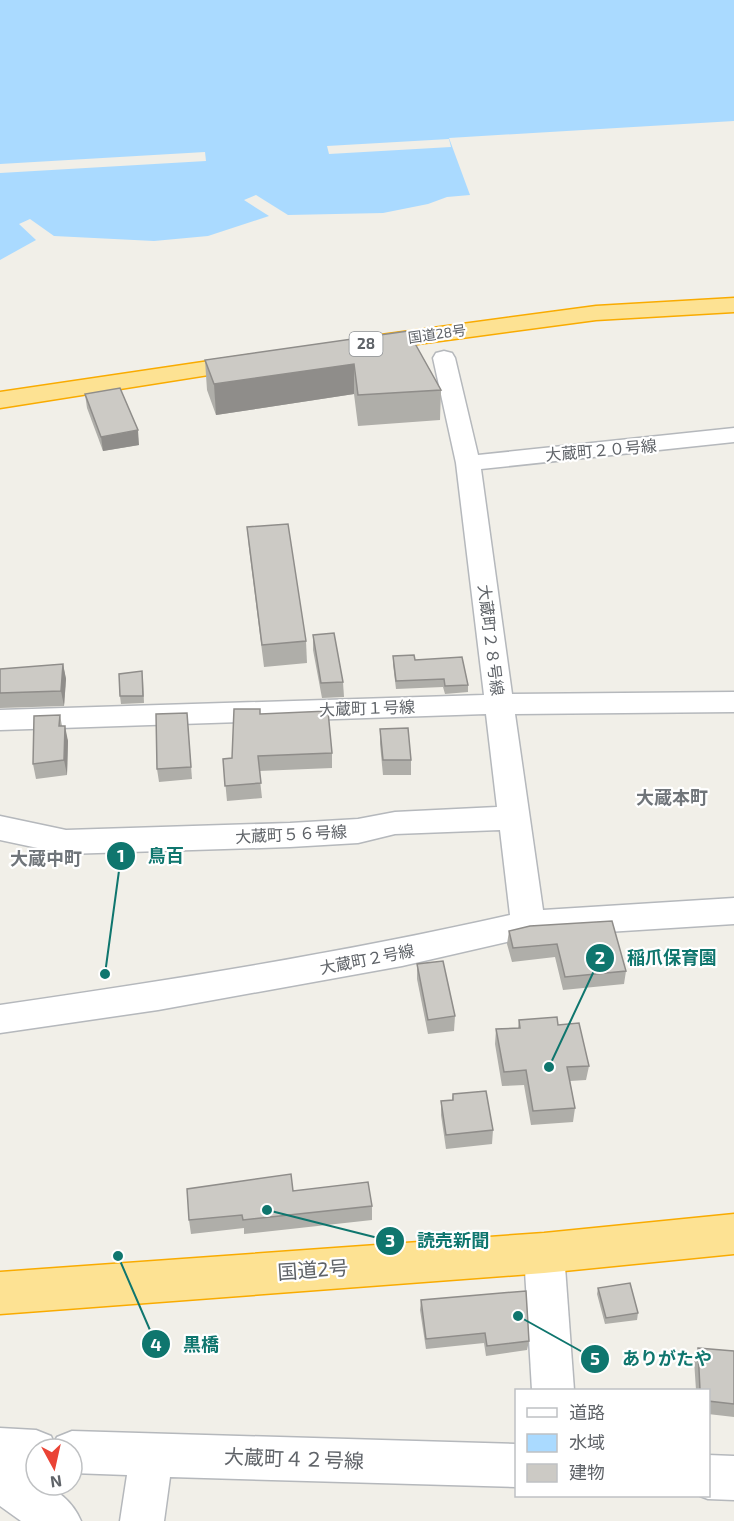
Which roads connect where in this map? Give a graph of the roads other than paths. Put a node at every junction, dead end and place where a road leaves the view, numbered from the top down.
1 (734, 305) edge
2 (342, 348) edge
3 (272, 358) edge
4 (444, 358) dead end
5 (0, 400) edge
6 (734, 435) edge
7 (468, 462) junction
8 (734, 702) edge
9 (499, 704) junction
10 (0, 720) edge
11 (514, 818) junction
12 (0, 828) edge
13 (734, 911) edge
14 (528, 924) junction
15 (0, 1019) edge
16 (734, 1234) edge
17 (544, 1253) junction
18 (0, 1293) edge
19 (554, 1389) edge
20 (0, 1449) edge
21 (24, 1450) edge
22 (84, 1452) edge
23 (151, 1454) junction
24 (515, 1466) edge
25 (710, 1477) edge
26 (734, 1478) edge
27 (0, 1480) edge
28 (59, 1521) edge
29 (142, 1521) edge

1 - 2 highway, 国道28号 / 28
3 - 5 highway
4 - 7 street, 大蔵町２８号線
6 - 7 street, 大蔵町２０号線
7 - 9 street, 大蔵町２８号線
8 - 9 street, 大蔵町１号線
9 - 10 street, 大蔵町１号線
9 - 11 street, 大蔵町２８号線
11 - 12 street, 大蔵町５６号線
11 - 14 street, 大蔵町２８号線
13 - 14 street, 大蔵町２号線
14 - 15 street, 大蔵町２号線
16 - 17 highway, 国道2号
17 - 18 highway, 国道2号
17 - 19 street
20 - 21 street
22 - 23 street, 大蔵町４２号線
23 - 24 street, 大蔵町４２号線
23 - 29 street
25 - 26 street
27 - 28 street

